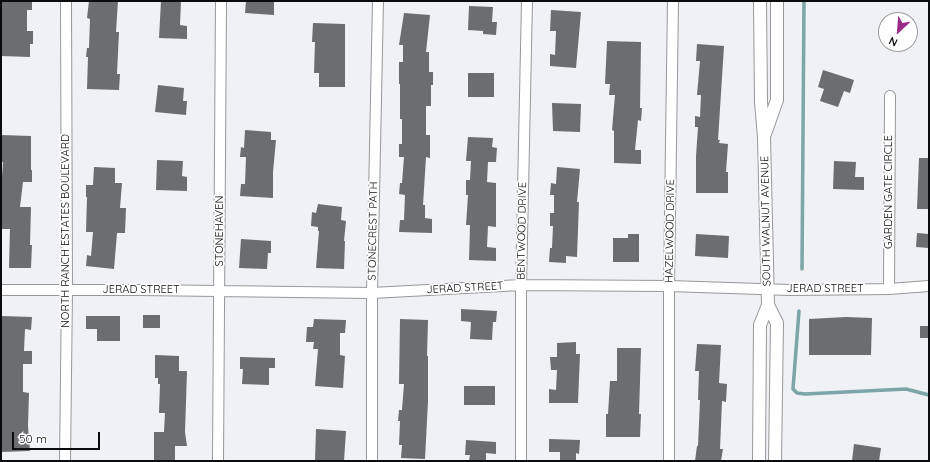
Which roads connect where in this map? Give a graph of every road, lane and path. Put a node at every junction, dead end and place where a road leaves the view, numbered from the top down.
1 (66, 1) edge
2 (221, 1) edge
3 (378, 1) edge
4 (527, 1) edge
5 (673, 1) edge
6 (760, 1) edge
7 (777, 1) edge
8 (890, 96) dead end
9 (764, 137) junction
10 (521, 285) junction
11 (669, 286) junction
12 (929, 286) edge
13 (768, 289) junction
14 (889, 289) junction
15 (1, 290) edge
16 (67, 290) junction
17 (220, 291) junction
18 (372, 293) junction
19 (768, 305) junction
20 (65, 461) edge
21 (218, 461) edge
22 (372, 461) edge
23 (521, 461) edge
24 (669, 461) edge
25 (759, 461) edge
26 (775, 461) edge

1 - 16 street, NORTH RANCH ESTATES BOULEVARD
2 - 17 street, STONEHAVEN
3 - 18 street, STONECREST PATH
4 - 10 street, BENTWOOD DRIVE
5 - 11 street, HAZELWOOD DRIVE
6 - 9 street, SOUTH WALNUT AVENUE
7 - 9 street, SOUTH WALNUT AVENUE
8 - 14 street, GARDEN GATE CIRCLE
9 - 13 street, SOUTH WALNUT AVENUE
10 - 11 street, JERAD STREET
10 - 18 street, JERAD STREET
10 - 23 street, BENTWOOD DRIVE
11 - 13 street, JERAD STREET
11 - 24 street, HAZELWOOD DRIVE
12 - 14 street, JERAD STREET
13 - 14 street, JERAD STREET
13 - 19 street, SOUTH WALNUT AVENUE
15 - 16 street, JERAD STREET
16 - 17 street, JERAD STREET
16 - 20 street, NORTH RANCH ESTATES BOULEVARD
17 - 18 street, JERAD STREET
17 - 21 street, STONEHAVEN
18 - 22 street, STONECREST PATH
19 - 25 street, SOUTH WALNUT AVENUE
19 - 26 street, SOUTH WALNUT AVENUE

